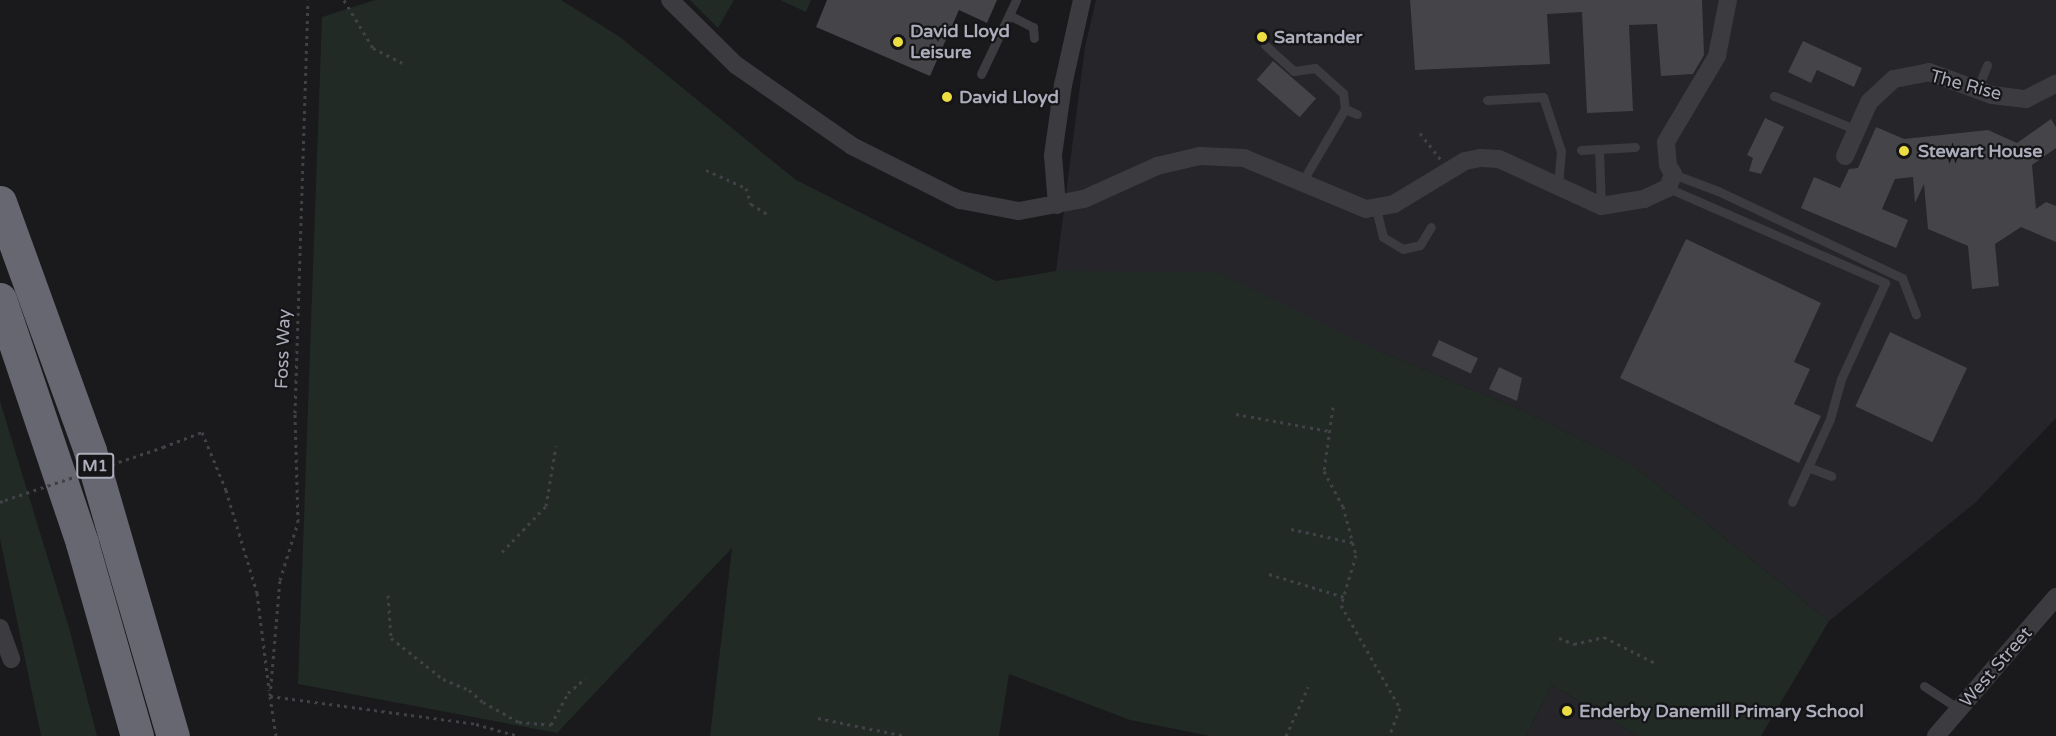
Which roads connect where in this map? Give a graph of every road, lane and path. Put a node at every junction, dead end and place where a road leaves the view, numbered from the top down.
1 (308, 0) edge
2 (344, 0) edge
3 (670, 0) edge
4 (1016, 0) edge
5 (1080, 0) edge
6 (1728, 0) edge
7 (1009, 15) junction
8 (1034, 38) dead end
9 (1265, 45) dead end
10 (403, 63) dead end
11 (1987, 65) dead end
12 (981, 74) dead end
13 (2056, 84) edge
14 (1977, 90) junction
15 (1773, 96) dead end
16 (1487, 100) dead end
17 (1345, 109) junction
18 (1357, 114) dead end
19 (1857, 130) junction
20 (1420, 133) dead end
21 (1635, 147) dead end
22 (1599, 149) junction
23 (1581, 150) dead end
24 (1845, 156) dead end
25 (706, 170) dead end
26 (1448, 170) junction
27 (1671, 181) junction
28 (1302, 182) junction
29 (1558, 187) junction
30 (0, 202) edge
31 (1057, 206) junction
32 (1600, 206) junction
33 (1376, 209) junction
34 (767, 214) dead end
35 (1431, 227) dead end
36 (0, 299) edge
37 (1916, 314) dead end
38 (1333, 407) dead end
39 (1236, 414) dead end
40 (1330, 431) junction
41 (556, 446) dead end
42 (1808, 467) junction
43 (1831, 476) dead end
44 (0, 502) edge
45 (1792, 502) dead end
46 (1291, 529) dead end
47 (1354, 543) junction
48 (502, 552) dead end
49 (1269, 574) dead end
50 (388, 595) dead end
51 (1344, 597) junction
52 (2056, 597) edge
53 (0, 628) edge
54 (1559, 638) dead end
55 (11, 659) dead end
56 (1655, 663) dead end
57 (586, 678) dead end
58 (1924, 686) dead end
59 (1308, 687) dead end
60 (270, 696) junction
61 (1959, 708) junction
62 (818, 718) dead end
63 (137, 736) edge
64 (172, 736) edge
65 (276, 736) edge
66 (518, 736) edge
67 (905, 736) edge
68 (1286, 736) edge
69 (1389, 736) edge
70 (1936, 736) edge

1 - 60 path, Foss Way
2 - 10 path
3 - 31 street
4 - 7 lane
5 - 31 street
6 - 27 street
7 - 8 lane
7 - 12 lane
9 - 17 lane
11 - 14 lane
13 - 14 street, The Rise
14 - 19 street, The Rise
15 - 19 lane
16 - 29 lane
17 - 18 lane
17 - 28 lane
19 - 24 street, The Rise
20 - 26 path
21 - 22 lane
22 - 23 lane
22 - 32 lane
25 - 34 path
26 - 29 street
26 - 33 street
27 - 32 street
27 - 37 lane
27 - 42 lane
28 - 31 street
28 - 33 street
29 - 32 street
30 - 64 highway, M1
33 - 35 lane
36 - 63 highway, M1
38 - 40 path
39 - 40 path
40 - 47 path
41 - 48 path
42 - 43 lane
42 - 45 lane
44 - 60 path, bridge
46 - 47 path
47 - 51 path
49 - 51 path
50 - 57 path
51 - 69 path
52 - 61 street, West Street
53 - 55 street
54 - 56 path
58 - 61 lane
59 - 68 path
60 - 65 path
60 - 66 path
61 - 70 street, West Street
62 - 67 path

